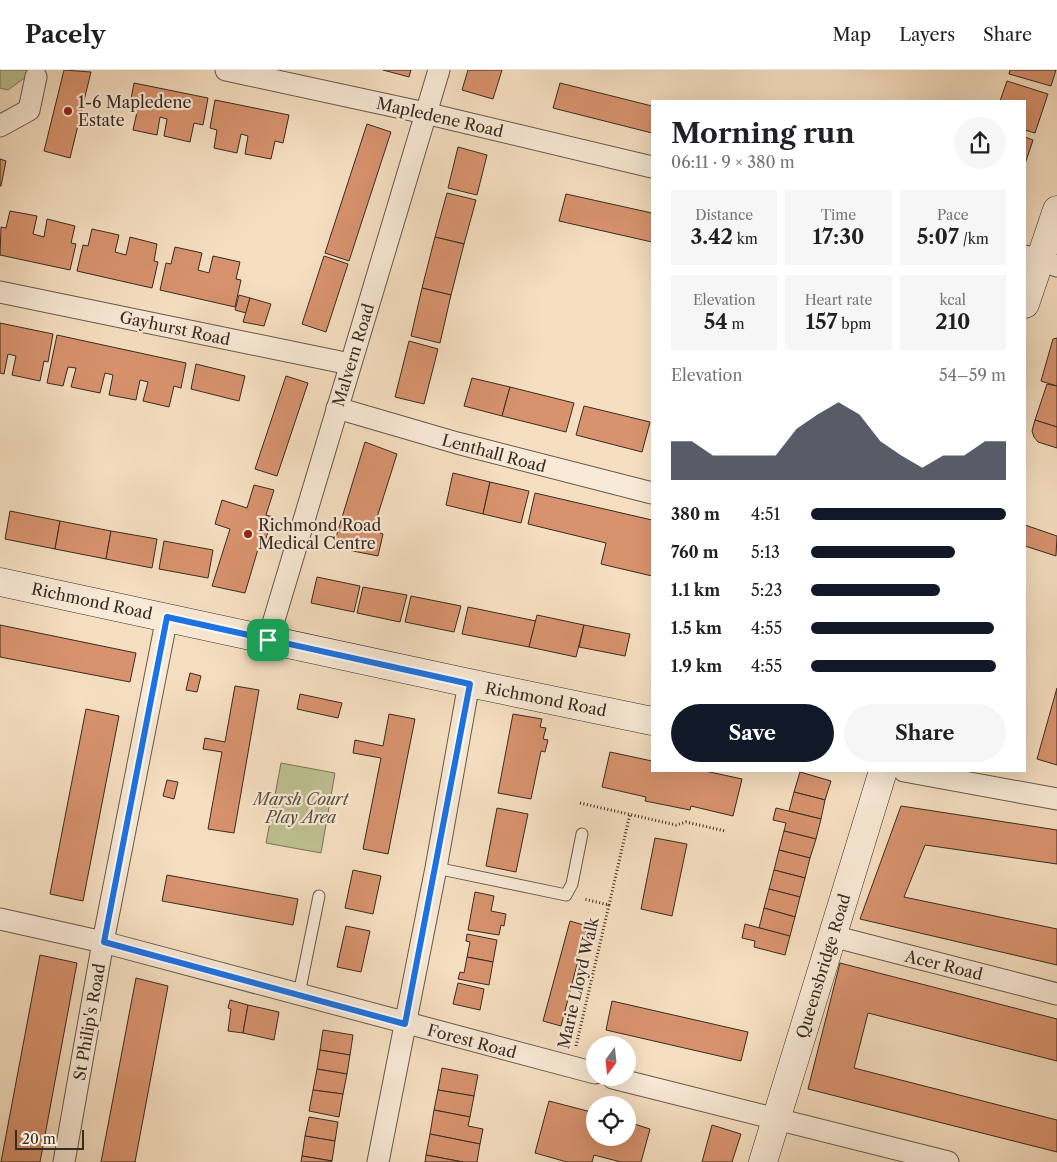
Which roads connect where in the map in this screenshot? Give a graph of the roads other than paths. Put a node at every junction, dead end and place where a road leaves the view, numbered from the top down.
1 (226, 70) edge
2 (439, 70) edge
3 (36, 77) dead end
4 (425, 113) junction
5 (0, 126) edge
6 (651, 167) edge
7 (1057, 210) edge
8 (1040, 261) edge
9 (0, 292) edge
10 (1026, 301) edge
11 (350, 364) junction
12 (337, 408) junction
13 (651, 493) edge
14 (0, 582) edge
15 (167, 617) junction
16 (268, 640) junction
17 (470, 684) junction
18 (651, 720) edge
19 (883, 772) edge
20 (909, 772) edge
21 (1057, 799) edge
22 (582, 834) dead end
23 (436, 868) junction
24 (319, 896) dead end
25 (0, 919) edge
26 (832, 936) junction
27 (104, 942) junction
28 (299, 994) junction
29 (1057, 994) edge
30 (405, 1024) junction
31 (586, 1070) edge
32 (636, 1084) edge
33 (776, 1120) junction
34 (64, 1162) edge
35 (378, 1162) edge
36 (763, 1162) edge
37 (948, 1162) edge

1 - 4 street, Mapledene Road
2 - 4 street, Malvern Road
3 - 5 street
4 - 6 street, Mapledene Road
4 - 11 street, Malvern Road
7 - 8 street
8 - 10 street
9 - 11 street, Gayhurst Road
11 - 12 street, Malvern Road
12 - 13 street, Lenthall Road
12 - 16 street, Malvern Road
14 - 15 street, Richmond Road
15 - 16 street, Richmond Road
15 - 27 street, St Philip's Road
16 - 17 street, Richmond Road
17 - 18 street, Richmond Road
17 - 23 street
19 - 26 street, Queensbridge Road
20 - 21 street
22 - 23 lane
23 - 30 street
24 - 28 lane
25 - 27 street, Forest Road
26 - 29 street, Acer Road
26 - 33 street, Queensbridge Road
27 - 28 street, Forest Road
27 - 34 street, St Philip's Road
28 - 30 street, Forest Road
30 - 31 street, Forest Road
30 - 35 street
32 - 33 street
33 - 36 street, Queensbridge Road
33 - 37 street

